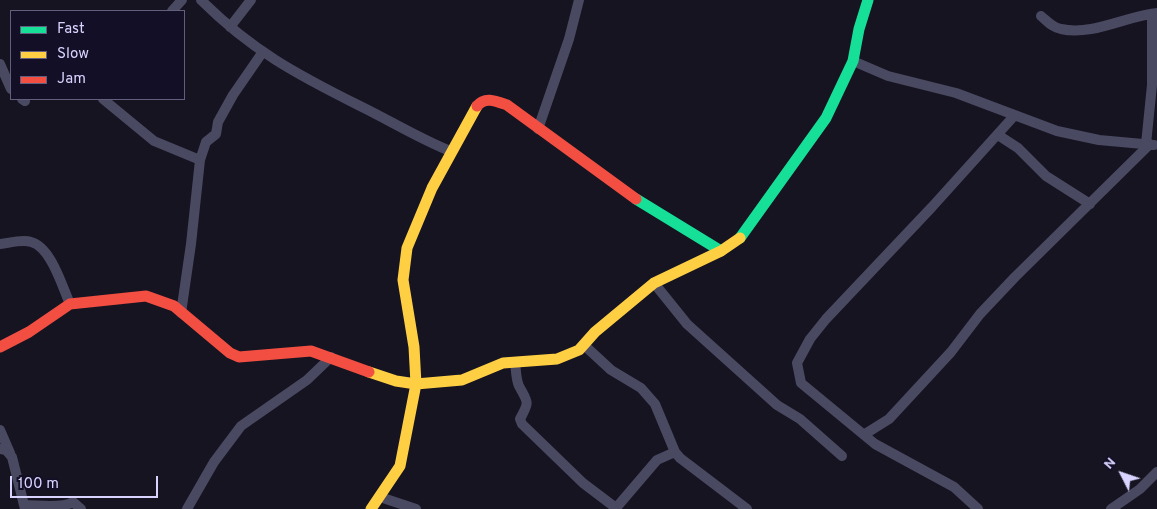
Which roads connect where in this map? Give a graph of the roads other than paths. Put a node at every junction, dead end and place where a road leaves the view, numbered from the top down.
1 (182, 0) edge
2 (201, 0) edge
3 (251, 0) edge
4 (579, 0) edge
5 (868, 0) edge
6 (173, 10) edge
7 (1155, 14) edge
8 (1041, 16) dead end
9 (230, 27) junction
10 (262, 53) junction
11 (853, 62) junction
12 (0, 64) edge
13 (10, 87) edge
14 (104, 100) edge
15 (1014, 116) junction
16 (538, 128) junction
17 (998, 135) junction
18 (1151, 145) edge
19 (450, 151) junction
20 (200, 160) junction
21 (1090, 204) junction
22 (0, 244) edge
23 (721, 252) junction
24 (654, 283) junction
25 (70, 304) junction
26 (181, 312) junction
27 (584, 345) junction
28 (0, 347) edge
29 (331, 357) junction
30 (515, 362) junction
31 (416, 384) junction
32 (0, 430) edge
33 (865, 434) junction
34 (0, 449) edge
35 (675, 452) junction
36 (10, 453) junction
37 (842, 456) dead end
38 (1157, 472) edge
39 (380, 497) junction
40 (25, 507) edge
41 (82, 509) edge
42 (187, 509) edge
43 (371, 509) edge
44 (416, 509) edge
45 (747, 509) edge
46 (978, 509) edge
47 (1111, 509) edge

1 - 6 street
2 - 9 street
3 - 9 street
4 - 16 street
5 - 11 street
7 - 8 street
7 - 18 street
9 - 10 street
10 - 19 street
10 - 20 street
11 - 15 street
11 - 23 street
12 - 13 street
14 - 20 street
15 - 17 street
15 - 18 street
16 - 19 street
16 - 23 street
17 - 21 street
17 - 33 street
18 - 21 street
19 - 31 street
20 - 26 street
21 - 33 street
22 - 25 street
23 - 24 street
24 - 27 street
24 - 37 street
25 - 26 street
25 - 28 street
26 - 29 street
27 - 30 street
27 - 35 street
29 - 31 street
29 - 42 street
30 - 31 street
30 - 35 street
31 - 39 street
32 - 36 street
33 - 46 street
34 - 36 street
35 - 45 street
36 - 40 street
38 - 47 street
39 - 43 street
39 - 44 street
40 - 41 street

